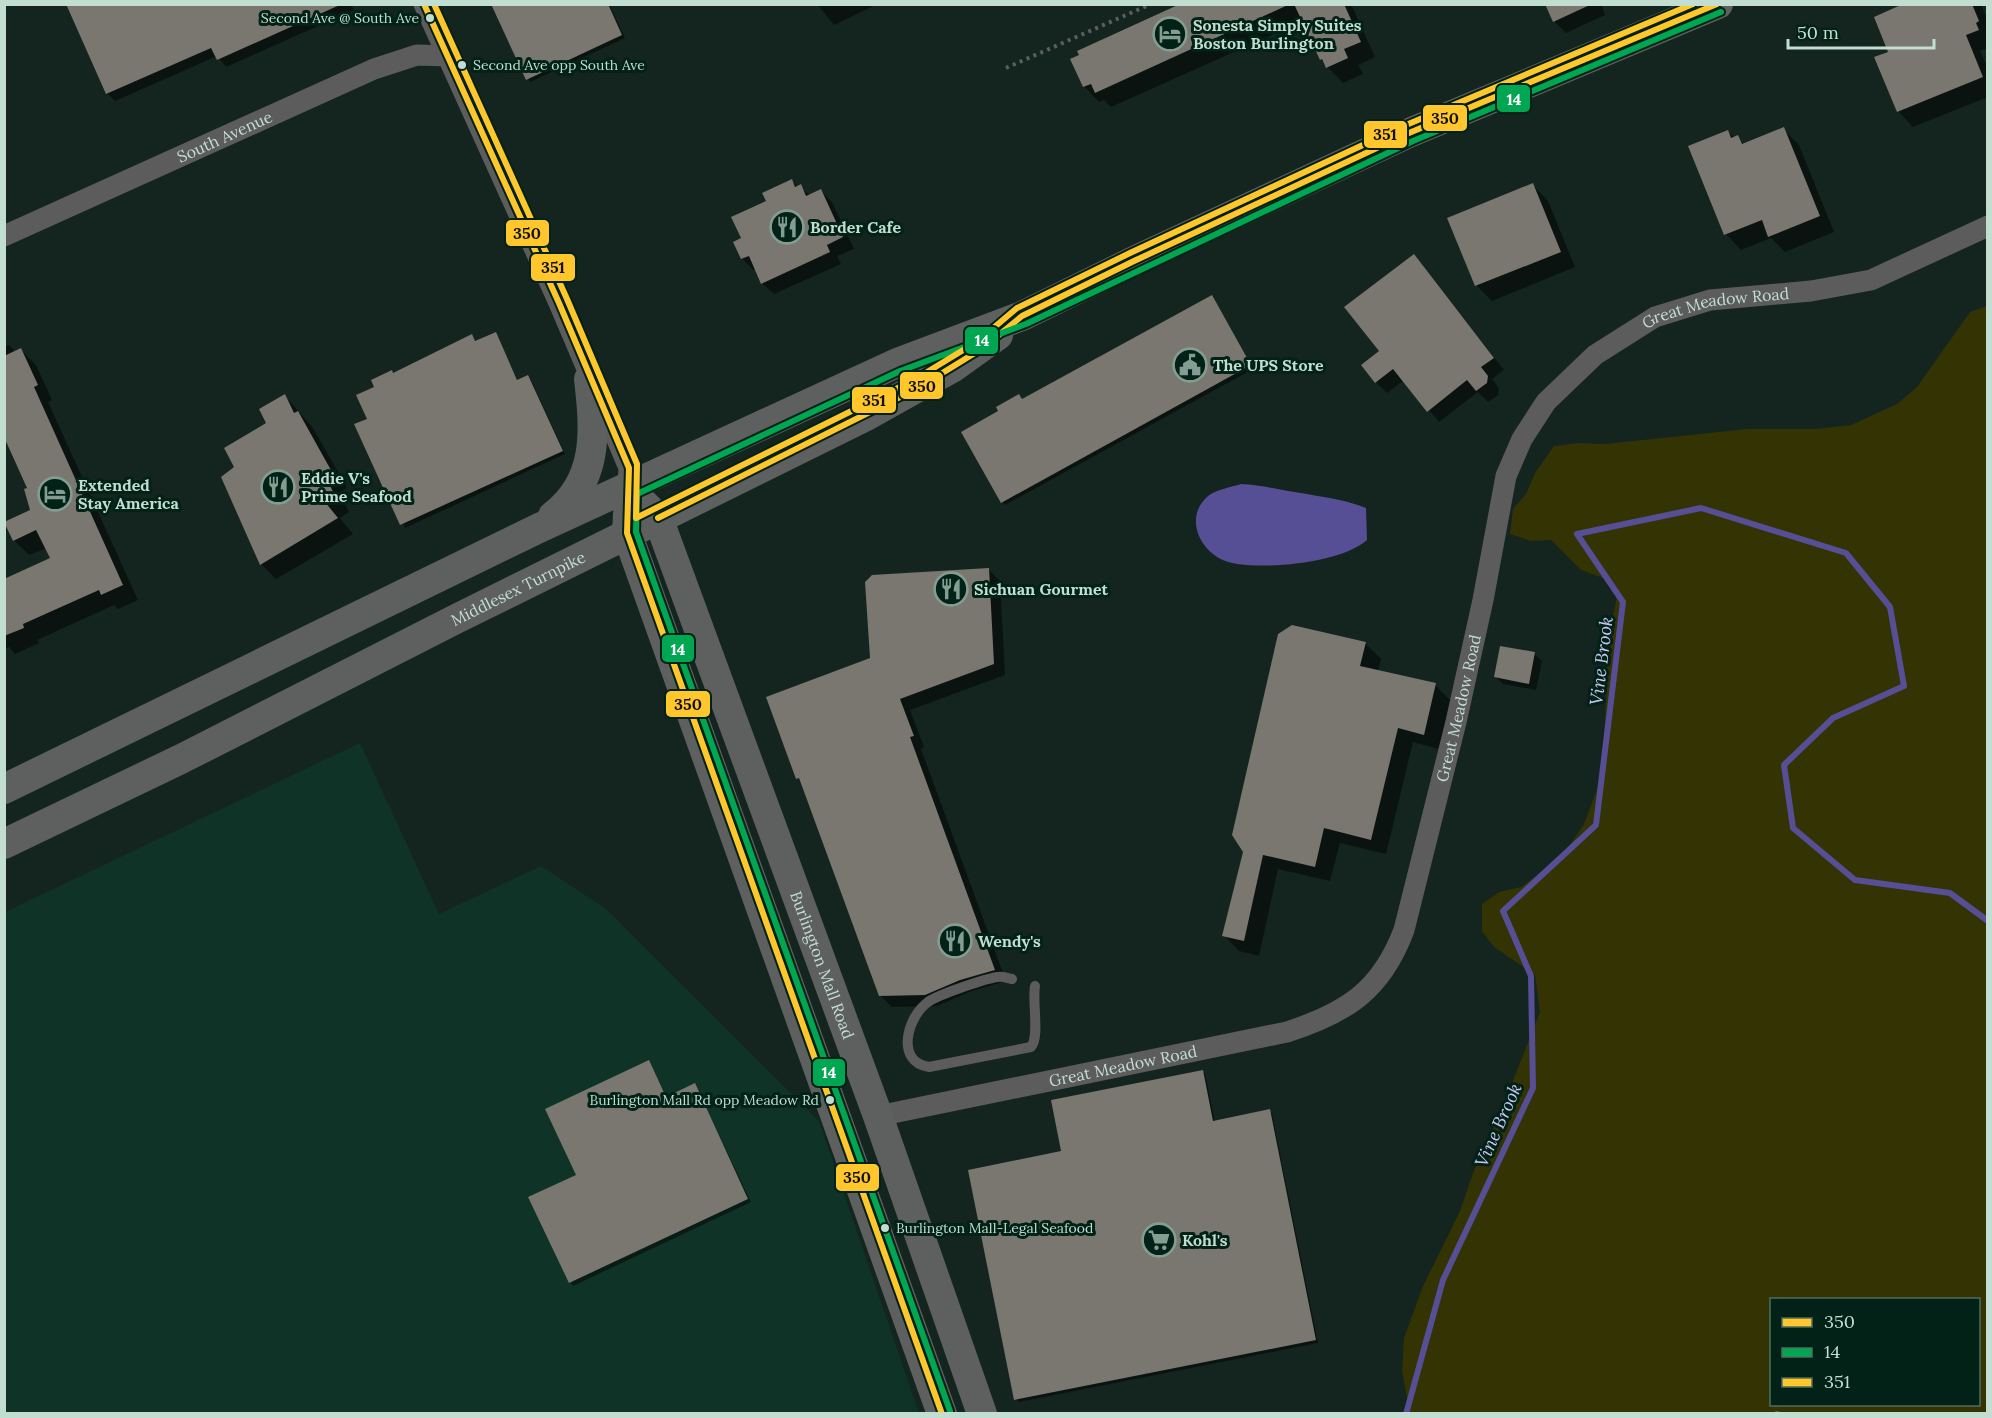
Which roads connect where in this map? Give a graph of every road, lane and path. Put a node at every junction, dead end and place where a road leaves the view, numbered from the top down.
1 (424, 4) edge
2 (1151, 4) edge
3 (1718, 4) edge
4 (448, 56) junction
5 (1006, 68) dead end
6 (1988, 226) edge
7 (4, 236) edge
8 (1022, 316) junction
9 (589, 379) junction
10 (628, 488) junction
11 (658, 518) junction
12 (537, 529) junction
13 (627, 533) junction
14 (4, 789) edge
15 (4, 844) edge
16 (1012, 979) dead end
17 (1035, 986) dead end
18 (878, 1116) junction
19 (840, 1125) junction
20 (942, 1413) edge
21 (982, 1413) edge

1 - 4 street
2 - 5 path
3 - 8 main road, Middlesex Turnpike
4 - 7 street, South Avenue
4 - 9 street
6 - 18 street, Great Meadow Road
8 - 10 main road, Middlesex Turnpike
8 - 11 main road, Middlesex Turnpike
9 - 10 street
9 - 12 main road
10 - 11 main road
10 - 12 main road, Middlesex Turnpike
10 - 13 main road
11 - 13 main road, Middlesex Turnpike
11 - 18 main road, Burlington Mall Road
12 - 14 main road, Middlesex Turnpike
13 - 15 main road, Middlesex Turnpike
13 - 19 main road
16 - 17 lane
18 - 19 main road
18 - 21 main road, Burlington Mall Road
19 - 20 main road

